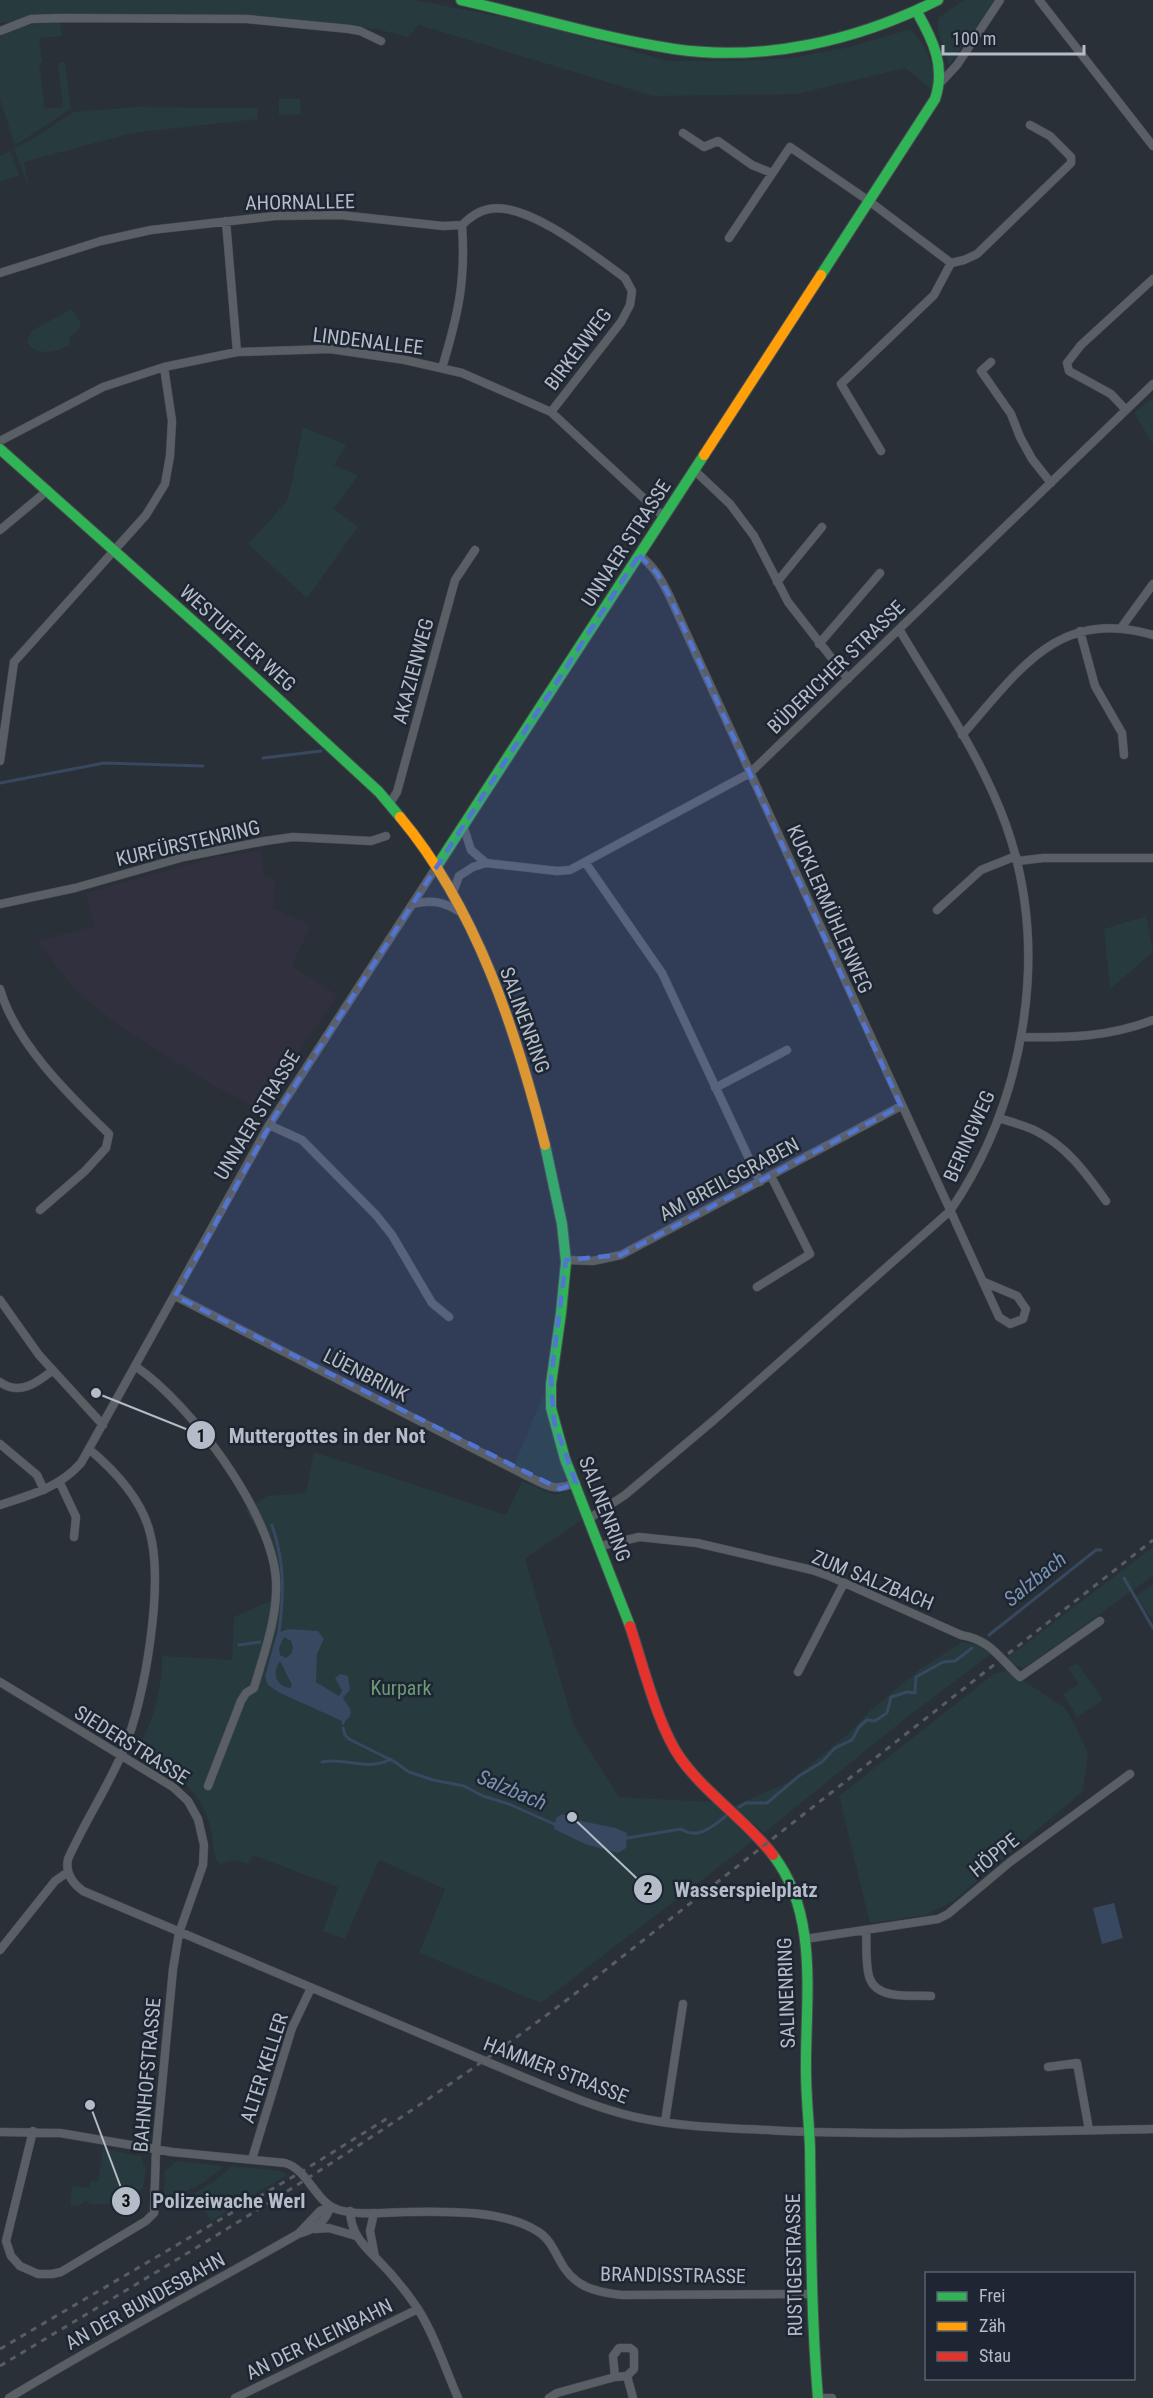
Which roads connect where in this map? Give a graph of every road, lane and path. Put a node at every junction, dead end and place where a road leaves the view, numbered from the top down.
1 (461, 0) edge
2 (938, 0) edge
3 (1000, 0) edge
4 (1039, 0) edge
5 (917, 12) junction
6 (0, 31) edge
7 (381, 41) dead end
8 (942, 81) junction
9 (1029, 125) dead end
10 (683, 133) dead end
11 (1153, 146) edge
12 (772, 173) junction
13 (869, 201) junction
14 (226, 221) junction
15 (462, 225) junction
16 (729, 238) dead end
17 (951, 263) junction
18 (0, 273) edge
19 (1153, 279) edge
20 (237, 352) junction
21 (991, 362) dead end
22 (164, 367) junction
23 (442, 368) junction
24 (1153, 384) edge
25 (1126, 410) junction
26 (551, 412) junction
27 (0, 441) edge
28 (0, 448) edge
29 (881, 451) dead end
30 (694, 470) junction
31 (1051, 483) junction
32 (48, 490) junction
33 (664, 517) junction
34 (822, 527) dead end
35 (0, 530) edge
36 (115, 550) junction
37 (475, 550) dead end
38 (639, 555) junction
39 (880, 573) dead end
40 (777, 582) junction
41 (1153, 584) edge
42 (1121, 628) junction
43 (899, 629) junction
44 (1080, 631) junction
45 (1153, 635) edge
46 (819, 644) junction
47 (848, 679) junction
48 (962, 735) junction
49 (1124, 755) dead end
50 (0, 761) edge
51 (750, 773) junction
52 (390, 803) junction
53 (463, 825) junction
54 (386, 836) dead end
55 (1153, 858) edge
56 (1017, 859) junction
57 (585, 862) junction
58 (486, 863) junction
59 (437, 866) junction
60 (452, 895) junction
61 (0, 904) edge
62 (413, 904) junction
63 (937, 910) dead end
64 (460, 913) junction
65 (0, 989) edge
66 (1153, 1020) edge
67 (1022, 1037) junction
68 (787, 1050) dead end
69 (715, 1088) junction
70 (901, 1106) junction
71 (999, 1118) junction
72 (269, 1125) junction
73 (771, 1176) junction
74 (760, 1182) junction
75 (1106, 1202) dead end
76 (40, 1210) dead end
77 (950, 1211) junction
78 (566, 1260) junction
79 (984, 1282) junction
80 (757, 1287) dead end
81 (175, 1296) junction
82 (0, 1300) edge
83 (449, 1317) dead end
84 (135, 1366) junction
85 (52, 1370) junction
86 (0, 1382) edge
87 (103, 1425) junction
88 (0, 1444) edge
89 (89, 1449) junction
90 (60, 1483) junction
91 (576, 1483) junction
92 (44, 1490) junction
93 (0, 1505) edge
94 (590, 1518) junction
95 (74, 1537) dead end
96 (601, 1546) junction
97 (844, 1583) junction
98 (1100, 1621) dead end
99 (798, 1672) dead end
100 (0, 1682) edge
101 (121, 1756) junction
102 (1130, 1774) dead end
103 (208, 1786) dead end
104 (68, 1872) junction
105 (866, 1930) junction
106 (179, 1933) junction
107 (805, 1939) junction
108 (0, 1950) edge
109 (311, 1988) junction
110 (931, 1996) dead end
111 (683, 2004) dead end
112 (1048, 2067) dead end
113 (664, 2122) junction
114 (1153, 2129) edge
115 (1089, 2130) junction
116 (0, 2132) edge
117 (33, 2132) junction
118 (807, 2132) junction
119 (156, 2149) junction
120 (252, 2159) junction
121 (330, 2206) junction
122 (350, 2211) junction
123 (374, 2213) junction
124 (308, 2231) junction
125 (298, 2234) junction
126 (356, 2236) junction
127 (375, 2258) junction
128 (811, 2294) junction
129 (418, 2310) junction
130 (627, 2376) junction
131 (615, 2377) junction
132 (9, 2398) edge
133 (235, 2398) edge
134 (458, 2398) edge
135 (549, 2398) edge
136 (633, 2398) edge
137 (818, 2398) edge
138 (825, 2398) edge
139 (832, 2398) edge

1 - 5 street
2 - 5 street
3 - 8 street, UNNAER STRASSE
4 - 11 street
5 - 8 street
6 - 7 street
8 - 13 street, UNNAER STRASSE
9 - 17 street
10 - 12 street
12 - 13 street
12 - 16 street
13 - 17 street
13 - 30 street, UNNAER STRASSE
14 - 15 street, AHORNALLEE
14 - 18 street, AHORNALLEE
14 - 20 street
15 - 23 street
15 - 26 street, BIRKENWEG
17 - 29 street
19 - 25 street
20 - 22 street, LINDENALLEE
20 - 23 street, LINDENALLEE
21 - 31 street
22 - 27 street, LINDENALLEE
22 - 36 street
23 - 26 street, LINDENALLEE
24 - 25 street, BÜDERICHER STRASSE
25 - 31 street, BÜDERICHER STRASSE
26 - 33 street, LINDENALLEE
28 - 32 street, WESTUFFLER WEG
30 - 33 street, UNNAER STRASSE
30 - 40 street
31 - 43 street, BÜDERICHER STRASSE
32 - 35 street
32 - 36 street, WESTUFFLER WEG
33 - 38 street, UNNAER STRASSE
34 - 40 street
36 - 50 street
36 - 52 street, WESTUFFLER WEG
37 - 52 street, AKAZIENWEG
38 - 51 street, KUCKLERMÜHLENWEG
38 - 53 street, UNNAER STRASSE
39 - 46 street
40 - 46 street
41 - 42 street
42 - 44 street
42 - 45 street
43 - 47 street, BÜDERICHER STRASSE
43 - 48 street, BERINGWEG
44 - 48 street
44 - 49 street
46 - 47 street
47 - 51 street, BÜDERICHER STRASSE
48 - 56 street, BERINGWEG
51 - 57 street, BÜDERICHER STRASSE
51 - 70 street, KUCKLERMÜHLENWEG
52 - 59 street, WESTUFFLER WEG
53 - 58 street
53 - 59 street, UNNAER STRASSE
54 - 61 street, KURFÜRSTENRING
55 - 56 street
56 - 63 street
56 - 67 street, BERINGWEG
57 - 58 street, BÜDERICHER STRASSE
57 - 69 street
58 - 60 street
59 - 60 street, SALINENRING
59 - 62 street, UNNAER STRASSE
60 - 64 street, SALINENRING
62 - 64 street
62 - 72 street, UNNAER STRASSE
64 - 78 street, SALINENRING
65 - 76 street
66 - 67 street
67 - 71 street, BERINGWEG
68 - 69 street
69 - 74 street
70 - 73 street, AM BREILSGRABEN
70 - 77 street, KUCKLERMÜHLENWEG
71 - 75 street
71 - 77 street, BERINGWEG
72 - 81 street, UNNAER STRASSE
72 - 83 street
73 - 74 street, AM BREILSGRABEN
73 - 80 street
74 - 78 street, AM BREILSGRABEN
77 - 79 street, KUCKLERMÜHLENWEG
77 - 94 street, BERINGWEG
78 - 91 street, SALINENRING
79 - 79 street, KUCKLERMÜHLENWEG
81 - 84 street, UNNAER STRASSE
81 - 91 street, LÜENBRINK
82 - 85 street
84 - 87 street, UNNAER STRASSE
84 - 103 street
85 - 86 street
85 - 87 street
87 - 89 street, UNNAER STRASSE
88 - 92 street
89 - 90 street, UNNAER STRASSE
89 - 101 street
90 - 92 street
90 - 95 street
91 - 94 street, SALINENRING
92 - 93 street
94 - 96 street, SALINENRING
96 - 97 street, ZUM SALZBACH
96 - 107 street, SALINENRING
97 - 98 street, ZUM SALZBACH
97 - 99 street
100 - 101 street, SIEDERSTRASSE
101 - 104 street
101 - 106 street, SIEDERSTRASSE
102 - 105 street, HÖPPE
104 - 106 street, HAMMER STRASSE
104 - 108 street
105 - 107 street, HÖPPE
105 - 110 street
106 - 109 street, HAMMER STRASSE
106 - 119 street, BAHNHOFSTRASSE
107 - 118 street, SALINENRING
109 - 113 street, HAMMER STRASSE
109 - 120 street, ALTER KELLER
111 - 113 street
112 - 115 street
113 - 118 street, HAMMER STRASSE
114 - 115 street, HAMMER STRASSE
115 - 118 street, HAMMER STRASSE
116 - 117 street
117 - 119 street
117 - 119 street, BAHNHOFSTRASSE
118 - 128 street, RUSTIGESTRASSE
119 - 120 street
120 - 121 street
121 - 122 street, BRANDISSTRASSE
121 - 124 street, AN DER BUNDESBAHN
121 - 125 street, AN DER BUNDESBAHN
122 - 123 street, BRANDISSTRASSE
122 - 126 street
123 - 127 street
123 - 128 street, BRANDISSTRASSE
124 - 125 street, AN DER BUNDESBAHN
124 - 126 street
125 - 132 street, AN DER BUNDESBAHN
126 - 127 street
127 - 129 street
128 - 137 street, RUSTIGESTRASSE
129 - 133 street, AN DER KLEINBAHN
129 - 134 street
130 - 131 street
130 - 131 street
130 - 136 street
131 - 135 street
138 - 139 street

